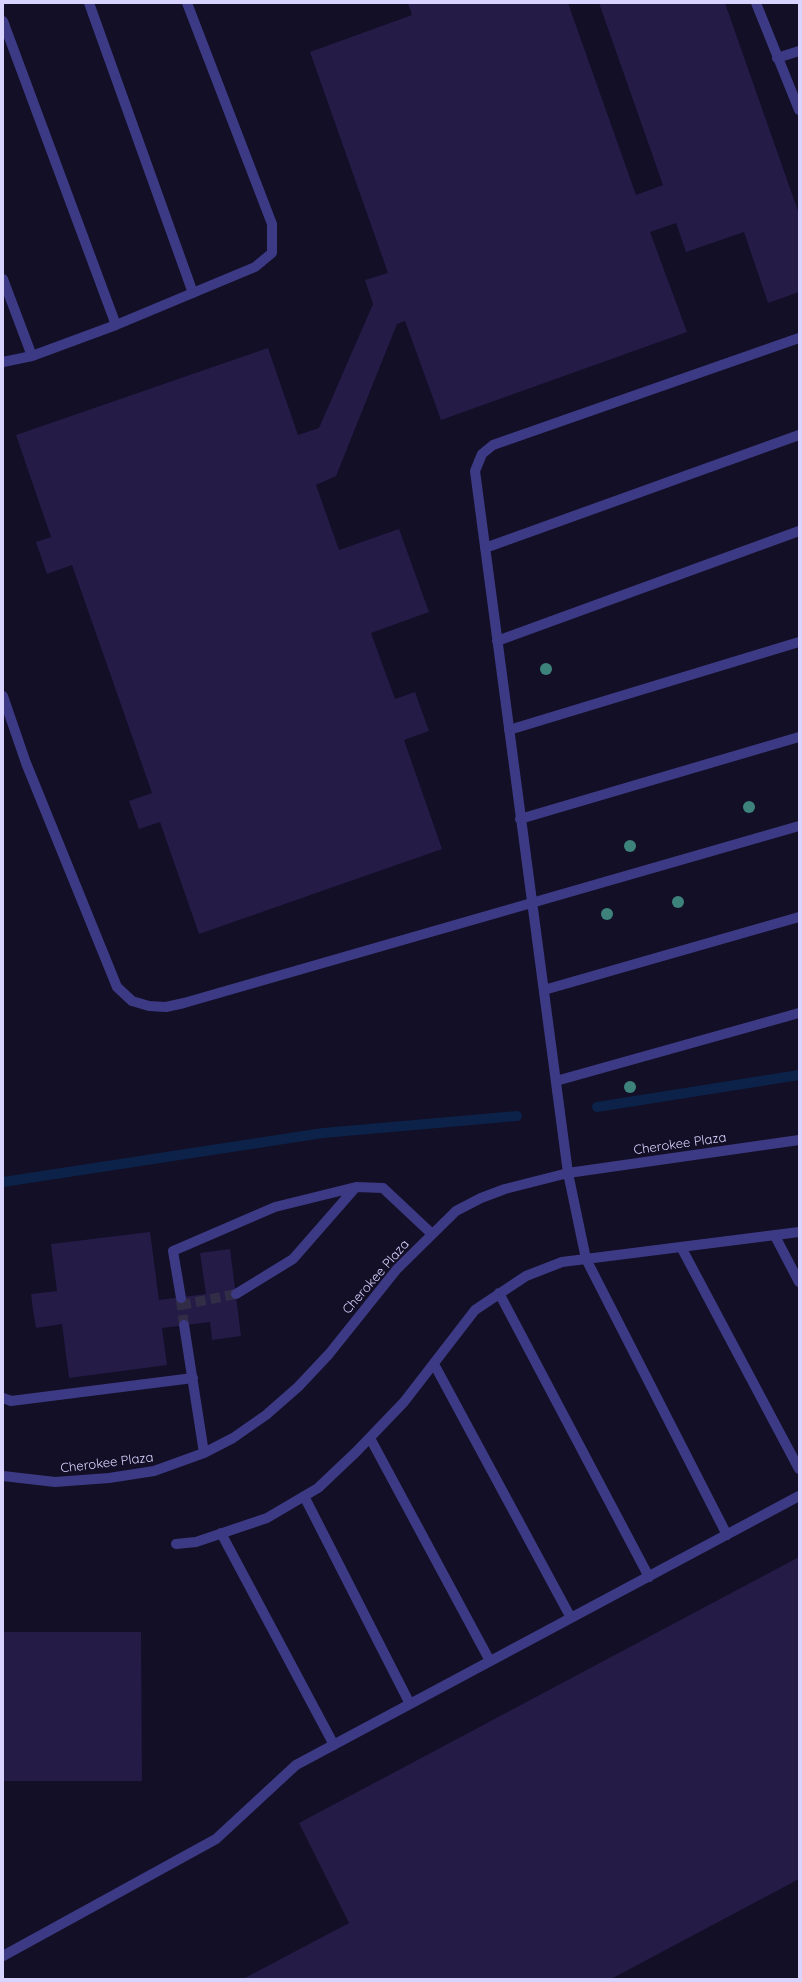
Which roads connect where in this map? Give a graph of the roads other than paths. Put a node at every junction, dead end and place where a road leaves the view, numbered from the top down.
1 (89, 3) edge
2 (186, 3) edge
3 (756, 3) edge
4 (3, 21) edge
5 (799, 52) edge
6 (777, 58) junction
7 (799, 110) edge
8 (3, 279) edge
9 (193, 293) junction
10 (116, 325) junction
11 (799, 338) edge
12 (32, 356) junction
13 (3, 362) edge
14 (799, 435) edge
15 (799, 531) edge
16 (485, 548) junction
17 (497, 641) junction
18 (799, 642) edge
19 (3, 696) edge
20 (509, 730) junction
21 (799, 737) edge
22 (520, 820) junction
23 (799, 826) edge
24 (532, 902) junction
25 (799, 917) edge
26 (544, 990) junction
27 (799, 1013) edge
28 (556, 1081) junction
29 (799, 1140) edge
30 (568, 1173) junction
31 (356, 1187) junction
32 (799, 1232) edge
33 (432, 1234) junction
34 (775, 1236) junction
35 (681, 1247) junction
36 (586, 1259) junction
37 (799, 1282) edge
38 (236, 1294) tunnel mouth
39 (499, 1294) junction
40 (181, 1298) tunnel mouth
41 (184, 1325) tunnel mouth
42 (434, 1364) junction
43 (193, 1378) junction
44 (3, 1398) edge
45 (370, 1438) junction
46 (204, 1453) junction
47 (799, 1469) edge
48 (3, 1476) edge
49 (304, 1496) junction
50 (799, 1496) edge
51 (221, 1533) junction
52 (727, 1535) junction
53 (176, 1544) dead end
54 (649, 1576) junction
55 (571, 1618) junction
56 (490, 1661) junction
57 (410, 1704) junction
58 (334, 1745) junction
59 (3, 1956) edge

1 - 9 street
2 - 9 street
3 - 6 street
4 - 10 street
5 - 6 street
6 - 7 street
8 - 12 street
9 - 10 street
10 - 12 street
11 - 16 street
12 - 13 street
14 - 16 street
15 - 17 street
16 - 17 street
17 - 20 street
18 - 20 street
19 - 24 street
20 - 22 street
21 - 22 street
22 - 24 street
23 - 24 street
24 - 26 street
25 - 26 street
26 - 28 street
27 - 28 street
28 - 30 street
29 - 30 street, Cherokee Plaza
30 - 33 street, Cherokee Plaza
30 - 36 street
31 - 33 street
31 - 38 street
31 - 40 street
32 - 34 street
33 - 46 street, Cherokee Plaza
34 - 35 street
34 - 37 street
35 - 36 street
35 - 47 street
36 - 39 street
36 - 52 street
39 - 42 street
39 - 54 street
41 - 43 street
42 - 45 street
42 - 55 street
43 - 44 street
43 - 46 street
45 - 49 street
45 - 56 street
46 - 48 street, Cherokee Plaza
49 - 51 street
49 - 57 street
50 - 52 street
51 - 53 street
51 - 58 street
52 - 54 street
54 - 55 street
55 - 56 street
56 - 57 street
57 - 58 street
58 - 59 street

